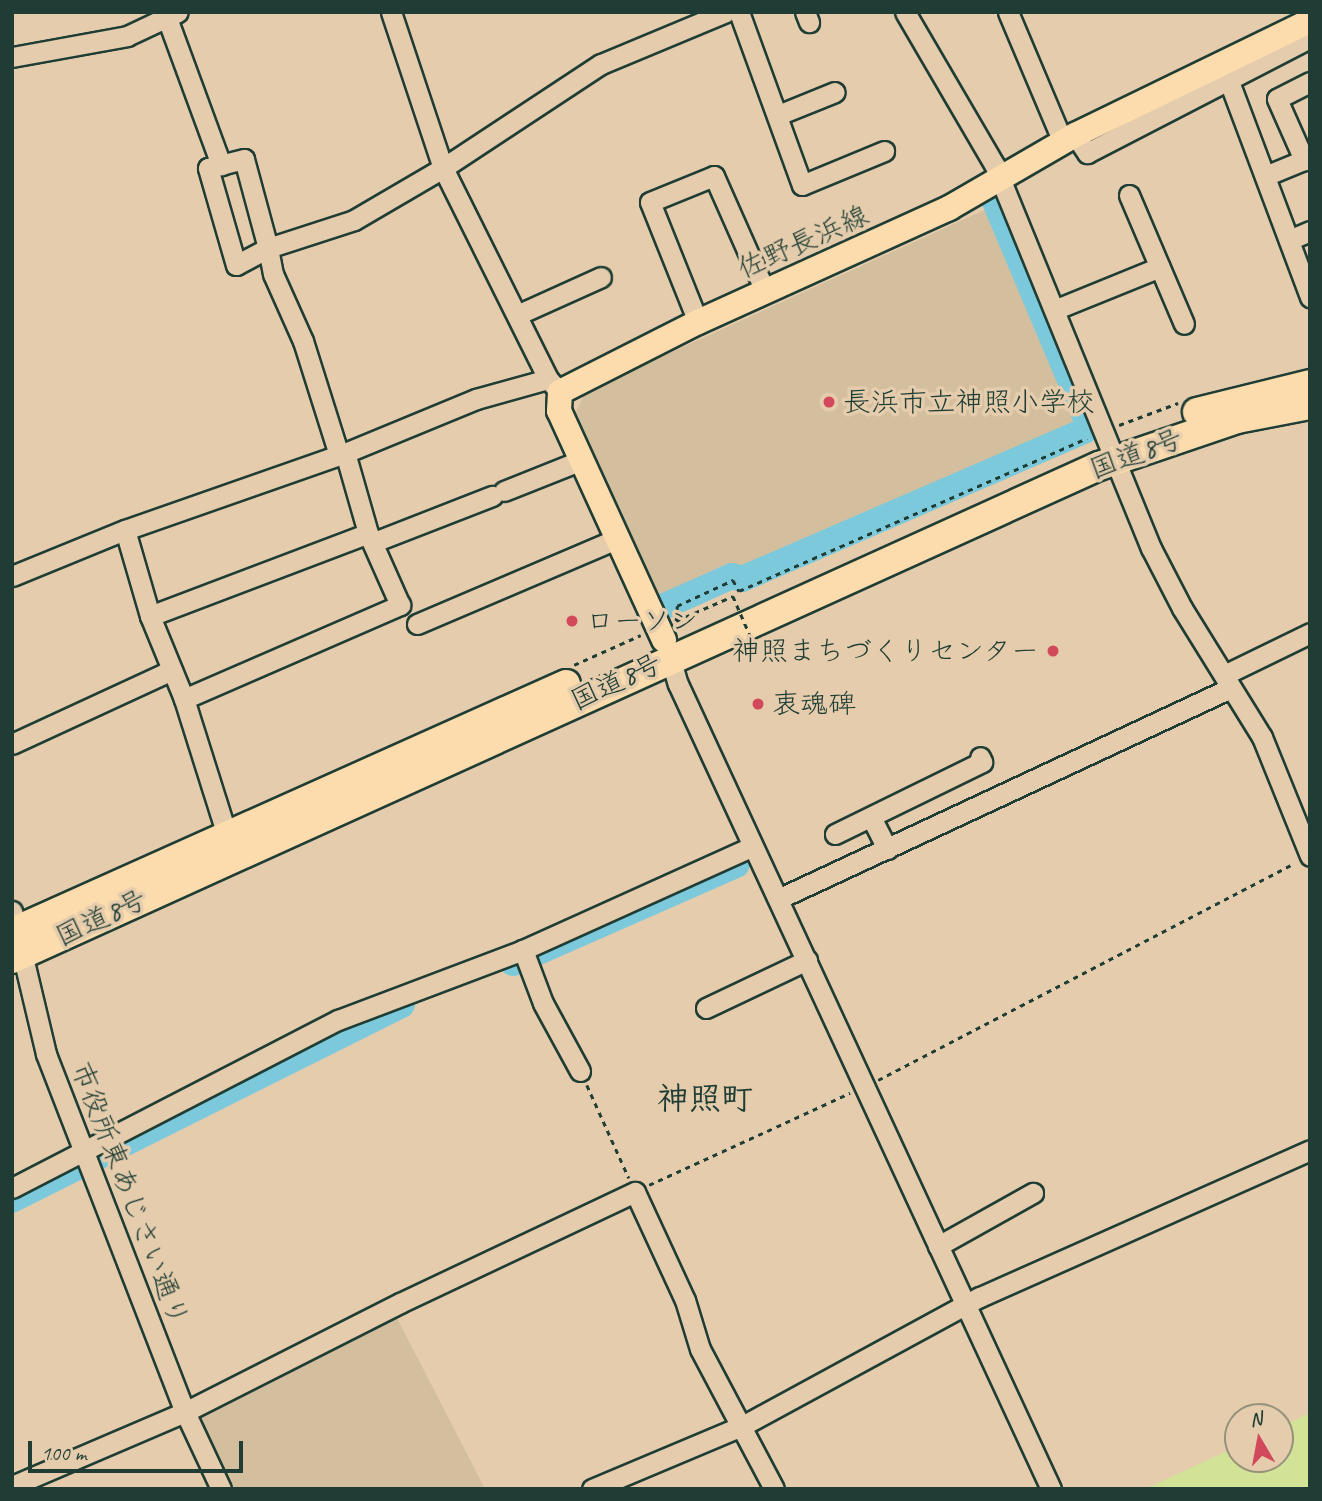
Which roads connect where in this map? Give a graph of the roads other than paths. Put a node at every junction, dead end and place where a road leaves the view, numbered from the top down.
1 (391, 12) edge
2 (726, 12) edge
3 (739, 12) edge
4 (905, 12) edge
5 (1008, 12) edge
6 (172, 15) edge
7 (704, 16) edge
8 (1310, 21) edge
9 (1310, 38) edge
10 (12, 57) edge
11 (1225, 70) junction
12 (1310, 82) edge
13 (835, 92) dead end
14 (778, 115) junction
15 (1075, 141) junction
16 (884, 151) dead end
17 (1307, 158) edge
18 (221, 165) junction
19 (443, 168) junction
20 (1265, 176) junction
21 (1000, 181) junction
22 (1129, 195) dead end
23 (1310, 231) edge
24 (1289, 240) junction
25 (268, 248) junction
26 (1160, 267) junction
27 (601, 278) dead end
28 (765, 291) junction
29 (1310, 297) edge
30 (1054, 310) junction
31 (517, 315) junction
32 (698, 323) junction
33 (1184, 324) dead end
34 (1310, 384) edge
35 (554, 386) junction
36 (1310, 405) edge
37 (1113, 451) junction
38 (342, 454) junction
39 (582, 460) junction
40 (125, 530) junction
41 (371, 538) junction
42 (619, 538) junction
43 (12, 576) edge
44 (150, 616) junction
45 (417, 624) dead end
46 (1310, 633) edge
47 (670, 639) junction
48 (172, 670) junction
49 (1228, 682) junction
50 (184, 699) junction
51 (12, 744) edge
52 (980, 757) dead end
53 (871, 817) junction
54 (835, 834) dead end
55 (227, 835) junction
56 (753, 845) junction
57 (887, 849) junction
58 (1310, 855) edge
59 (778, 899) junction
60 (15, 937) edge
61 (523, 950) junction
62 (807, 960) junction
63 (706, 1008) dead end
64 (580, 1071) road end
65 (1310, 1150) edge
66 (85, 1158) junction
67 (12, 1188) edge
68 (1033, 1193) dead end
69 (938, 1246) junction
70 (966, 1307) junction
71 (185, 1412) junction
72 (742, 1426) junction
73 (14, 1486) edge
74 (221, 1489) edge
75 (592, 1489) edge
76 (774, 1489) edge
77 (1051, 1489) edge

1 - 19 street
2 - 7 street
3 - 14 street
4 - 21 street
5 - 15 street
6 - 10 street
6 - 18 street
7 - 19 street
8 - 11 main road, 佐野長浜線
9 - 11 street
11 - 15 main road, 佐野長浜線
11 - 20 street
12 - 17 street
13 - 14 street
14 - 16 street
15 - 21 main road, 佐野長浜線
17 - 20 street
18 - 25 street
18 - 25 street
19 - 25 street
19 - 31 street
20 - 24 street
21 - 28 main road, 佐野長浜線
21 - 30 street
22 - 26 street
23 - 24 street
24 - 29 street
25 - 38 street
26 - 30 street
26 - 33 street
27 - 31 street
28 - 32 main road, 佐野長浜線
28 - 32 street
30 - 37 street
31 - 35 street
32 - 35 main road, 佐野長浜線
34 - 37 highway, 国道8号
35 - 38 street
35 - 39 main road
36 - 37 highway, 国道8号
37 - 47 highway, 国道8号
37 - 49 street
38 - 40 street
38 - 41 street
39 - 41 street
39 - 42 main road
40 - 43 street
40 - 44 street
41 - 44 street
41 - 50 street
42 - 45 street
42 - 47 main road
44 - 48 street
46 - 49 street
47 - 55 highway, 国道8号
47 - 56 street
47 - 60 highway, 国道8号
48 - 50 street
48 - 51 street
49 - 57 street
49 - 58 street
50 - 55 street
52 - 53 street
53 - 54 street
53 - 57 street
55 - 60 highway, 国道8号
56 - 59 street
56 - 61 street
57 - 59 street
59 - 62 street
60 - 66 street, 市役所東あじさい通り
61 - 64 street
61 - 66 street
62 - 63 street
62 - 69 street
65 - 70 street
66 - 67 street
66 - 71 street, 市役所東あじさい通り
68 - 69 street
69 - 70 street
70 - 72 street
70 - 77 street
71 - 72 street
71 - 73 street
71 - 74 street, 市役所東あじさい通り
72 - 75 street
72 - 76 street

